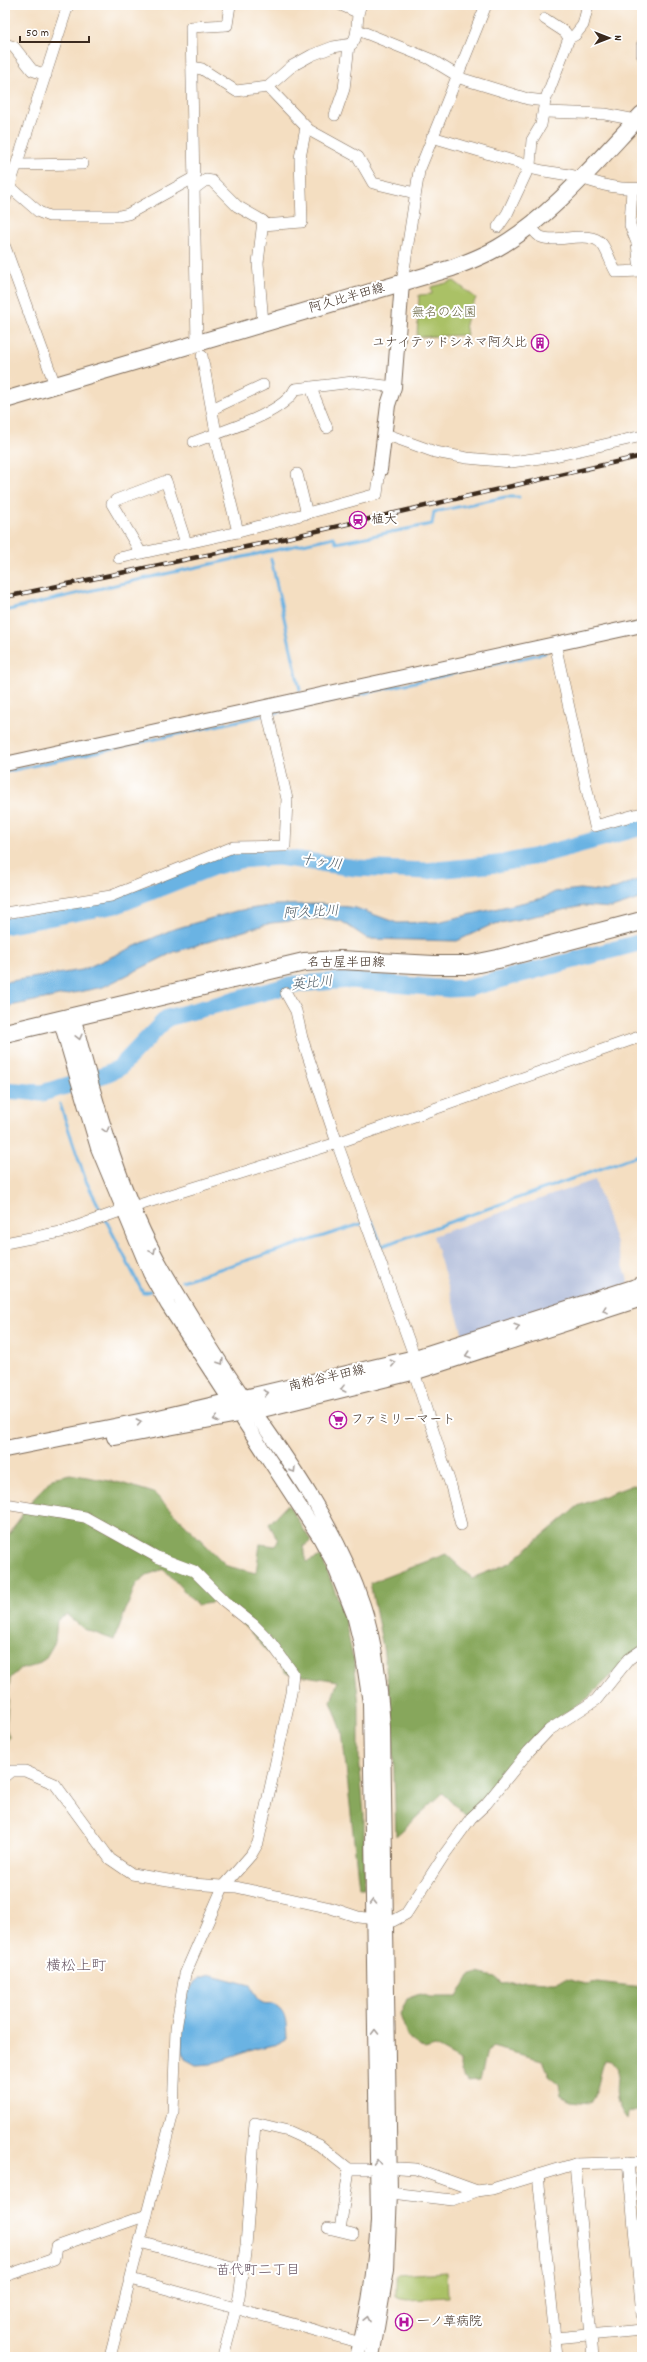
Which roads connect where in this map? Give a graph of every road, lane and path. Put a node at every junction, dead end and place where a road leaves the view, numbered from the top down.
1 (230, 5) edge
2 (340, 5) edge
3 (486, 5) edge
4 (588, 5) edge
5 (64, 7) edge
6 (359, 8) edge
7 (545, 19) dead end
8 (358, 30) junction
9 (569, 38) junction
10 (5, 44) edge
11 (349, 45) junction
12 (642, 45) edge
13 (642, 55) edge
14 (192, 67) junction
15 (46, 75) junction
16 (456, 75) junction
17 (268, 87) junction
18 (545, 107) junction
19 (335, 115) dead end
20 (639, 117) edge
21 (306, 127) junction
22 (432, 137) junction
23 (83, 164) dead end
24 (17, 165) junction
25 (528, 168) junction
26 (580, 177) junction
27 (195, 182) junction
28 (9, 186) junction
29 (637, 189) edge
30 (415, 193) junction
31 (5, 200) edge
32 (263, 225) junction
33 (530, 226) junction
34 (498, 227) dead end
35 (640, 243) edge
36 (5, 247) edge
37 (402, 283) junction
38 (263, 323) junction
39 (200, 350) junction
40 (55, 385) junction
41 (264, 386) dead end
42 (394, 387) junction
43 (311, 388) junction
44 (5, 400) edge
45 (212, 409) junction
46 (327, 428) dead end
47 (215, 434) junction
48 (385, 434) junction
49 (642, 436) edge
50 (194, 442) dead end
51 (380, 470) joint
52 (297, 474) dead end
53 (307, 514) junction
54 (238, 532) junction
55 (186, 543) junction
56 (142, 553) junction
57 (119, 558) dead end
58 (642, 625) edge
59 (555, 644) junction
60 (266, 707) junction
61 (5, 764) edge
62 (642, 813) edge
63 (5, 913) edge
64 (642, 921) edge
65 (286, 993) dead end
66 (67, 1017) junction
67 (5, 1033) edge
68 (642, 1036) edge
69 (337, 1143) junction
70 (122, 1210) junction
71 (5, 1243) edge
72 (642, 1285) edge
73 (642, 1298) edge
74 (415, 1365) junction
75 (238, 1405) junction
76 (254, 1411) junction
77 (5, 1449) edge
78 (5, 1455) edge
79 (5, 1504) edge
80 (461, 1525) dead end
81 (642, 1650) edge
82 (5, 1776) edge
83 (223, 1887) junction
84 (379, 1920) junction
85 (628, 2162) junction
86 (642, 2162) edge
87 (575, 2164) junction
88 (399, 2168) dead end
89 (349, 2169) junction
90 (367, 2169) dead end
91 (538, 2175) junction
92 (477, 2191) junction
93 (384, 2192) junction
94 (147, 2215) junction
95 (328, 2228) dead end
96 (340, 2230) junction
97 (353, 2234) dead end
98 (140, 2242) junction
99 (243, 2270) junction
100 (5, 2276) edge
101 (130, 2279) junction
102 (238, 2308) junction
103 (642, 2315) edge
104 (642, 2330) edge
105 (591, 2335) junction
106 (555, 2338) junction
107 (361, 2343) junction
108 (110, 2357) edge
109 (223, 2357) edge
110 (357, 2357) edge
111 (372, 2357) edge
112 (557, 2357) edge
113 (593, 2357) edge

1 - 14 street
2 - 6 street
3 - 16 street
4 - 9 street
5 - 15 street
6 - 8 street
7 - 9 street
8 - 11 street
8 - 16 street
9 - 18 street
10 - 15 street
11 - 17 street
11 - 19 street
12 - 13 street
14 - 17 street
14 - 27 street
15 - 24 street
16 - 18 street
16 - 22 street
17 - 21 street
18 - 20 street
18 - 25 street
20 - 26 main road, 阿久比半田線
21 - 30 street
21 - 32 street
22 - 25 street
22 - 30 street
23 - 24 street
24 - 28 street
25 - 26 street
25 - 34 street
26 - 29 street
26 - 33 main road, 阿久比半田線
27 - 28 street
27 - 32 street
27 - 39 street
28 - 31 street
29 - 35 street
30 - 37 street
32 - 38 street
33 - 35 street
33 - 37 main road, 阿久比半田線
36 - 40 street
37 - 38 main road, 阿久比半田線
37 - 42 street
38 - 39 main road, 阿久比半田線
39 - 40 main road, 阿久比半田線
39 - 45 street
40 - 44 main road, 阿久比半田線
41 - 45 street
42 - 43 street
42 - 48 street
43 - 46 street
43 - 47 street
45 - 47 street
47 - 50 street
47 - 54 street
48 - 49 street
48 - 51 street
51 - 53 street
52 - 53 street
53 - 54 street
54 - 55 street
55 - 56 street
55 - 56 street
56 - 57 street
58 - 59 street
59 - 60 street
59 - 62 street
60 - 61 street
60 - 63 street
64 - 66 main road, 名古屋半田線
65 - 69 street
66 - 67 main road, 名古屋半田線
66 - 70 street
68 - 69 street
69 - 70 street
69 - 74 street
70 - 71 street
70 - 75 street
74 -> 72 main road, 南粕谷半田線
73 -> 74 main road, 南粕谷半田線
75 -> 74 main road, 南粕谷半田線
74 -> 76 main road, 南粕谷半田線
74 - 80 street
75 - 76 main road, 南粕谷半田線
77 -> 75 main road, 南粕谷半田線
75 -> 78 main road, 南粕谷半田線
84 -> 75 street
76 -> 84 street
79 - 83 street
81 - 84 street
82 - 83 street
83 - 84 street
83 - 94 street
84 - 93 street
85 - 86 street
85 - 87 street
85 - 103 street
87 - 91 street
87 - 105 street
88 - 92 street
89 - 90 street
89 - 96 street
89 - 99 street
91 - 92 street
91 - 106 street
92 - 93 street
107 -> 93 street
93 - 111 street
94 - 98 street
94 - 100 street
95 - 96 street
96 - 97 street
98 - 99 street
98 - 101 street
99 - 102 street
101 - 102 street
101 - 108 street
102 - 107 street
102 - 109 street
104 - 105 street
105 - 106 street
105 - 113 street
106 - 112 street
107 - 110 street

